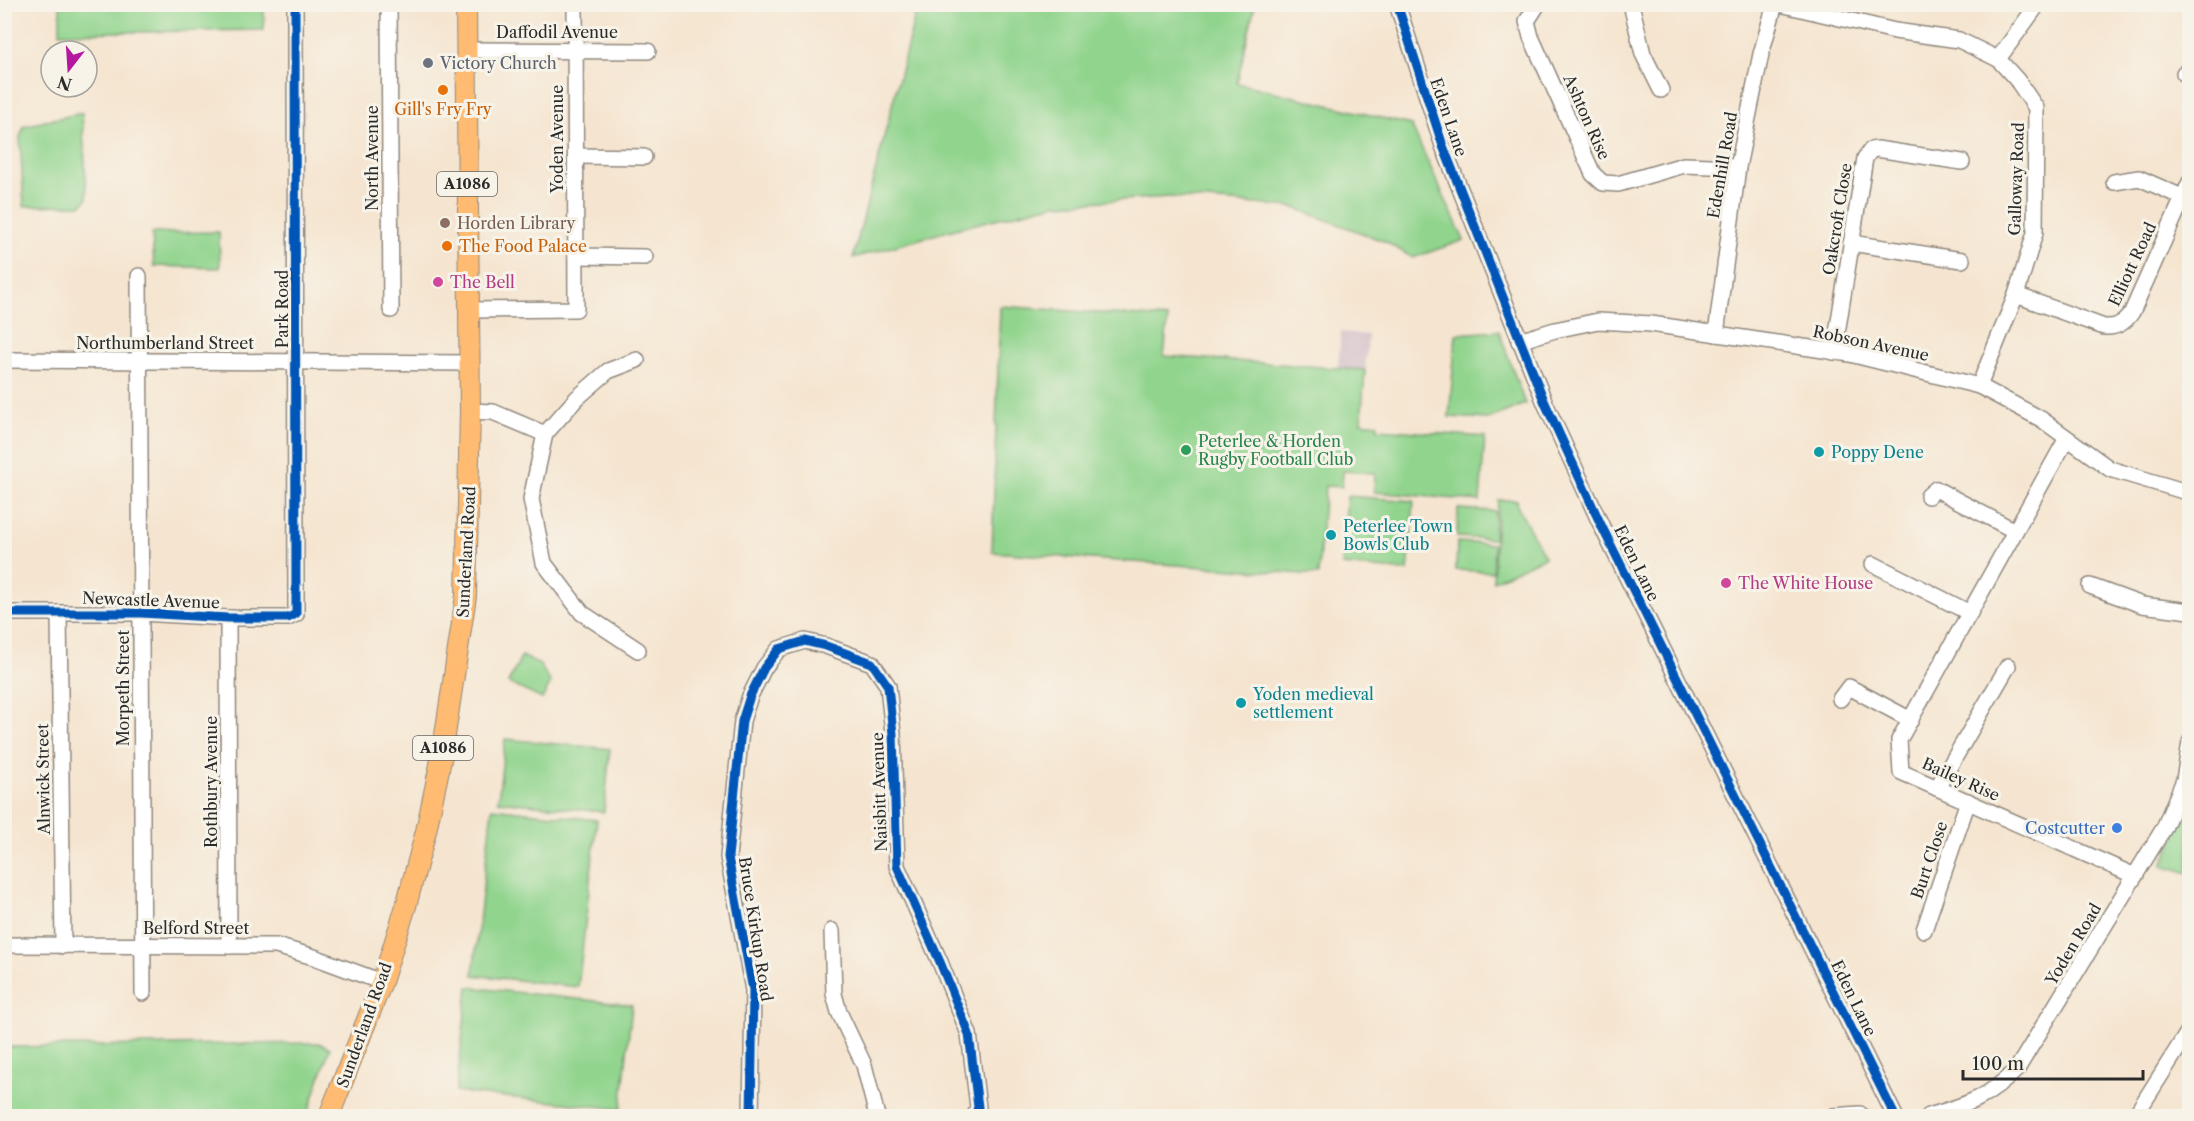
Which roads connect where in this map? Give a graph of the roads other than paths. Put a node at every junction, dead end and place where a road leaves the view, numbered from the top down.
1 (295, 4) edge
2 (389, 4) edge
3 (466, 4) edge
4 (575, 4) edge
5 (1397, 4) edge
6 (1538, 4) edge
7 (1631, 4) edge
8 (1775, 4) edge
9 (1780, 4) edge
10 (2038, 4) edge
11 (466, 50) junction
12 (575, 50) junction
13 (648, 51) dead end
14 (1998, 59) junction
15 (1661, 90) dead end
16 (576, 156) junction
17 (644, 157) dead end
18 (1962, 162) dead end
19 (1738, 167) junction
20 (2114, 182) dead end
21 (2190, 182) edge
22 (2182, 197) junction
23 (1851, 243) junction
24 (576, 256) junction
25 (645, 257) dead end
26 (1962, 260) dead end
27 (139, 276) dead end
28 (2016, 295) junction
29 (391, 310) dead end
30 (469, 310) junction
31 (1716, 334) junction
32 (1519, 341) junction
33 (1834, 352) junction
34 (4, 360) edge
35 (637, 360) dead end
36 (140, 361) junction
37 (297, 362) junction
38 (469, 363) junction
39 (1979, 386) junction
40 (470, 411) junction
41 (545, 434) junction
42 (2067, 438) junction
43 (2190, 493) edge
44 (1928, 496) dead end
45 (2015, 531) junction
46 (1873, 564) dead end
47 (2090, 586) dead end
48 (2190, 611) edge
49 (4, 613) edge
50 (59, 613) junction
51 (141, 613) junction
52 (296, 614) joint
53 (1970, 614) junction
54 (228, 618) junction
55 (778, 649) joint
56 (638, 650) dead end
57 (2008, 666) dead end
58 (1840, 699) dead end
59 (1911, 720) junction
60 (2190, 742) edge
61 (2187, 782) edge
62 (1936, 788) junction
63 (1968, 801) junction
64 (2135, 876) junction
65 (1924, 930) dead end
66 (832, 932) dead end
67 (4, 945) edge
68 (63, 946) junction
69 (143, 946) junction
70 (230, 946) junction
71 (382, 982) junction
72 (143, 993) dead end
73 (2190, 1029) edge
74 (2184, 1052) edge
75 (329, 1116) edge
76 (751, 1116) edge
77 (877, 1116) edge
78 (975, 1116) edge
79 (1833, 1116) edge
80 (1862, 1116) edge
81 (1894, 1116) edge
82 (1929, 1116) edge
83 (2135, 1116) edge

1 - 37 street, Park Road
2 - 29 street, North Avenue
3 - 11 main road, Sunderland Road / A1086
4 - 12 street, Yoden Avenue
5 - 32 street, Eden Lane
6 - 19 street, Ashton Rise
7 - 15 street
8 - 19 street, Edenhill Road
9 - 14 street, Galloway Road
10 - 14 street
11 - 12 street, Daffodil Avenue
11 - 30 main road, Sunderland Road / A1086
12 - 13 street, Daffodil Avenue
12 - 16 street, Yoden Avenue
14 - 28 street, Galloway Road
16 - 17 street
16 - 24 street, Yoden Avenue
18 - 23 street, Oakcroft Close
19 - 31 street, Edenhill Road
20 - 22 street
21 - 22 street, Elliott Road
22 - 28 street, Elliott Road
23 - 26 street
23 - 33 street, Oakcroft Close
24 - 25 street
24 - 30 street, Yoden Avenue
27 - 36 street, Morpeth Street
28 - 39 street, Galloway Road
30 - 38 main road, Sunderland Road / A1086
31 - 32 street, Robson Avenue
31 - 33 street, Robson Avenue
32 - 81 street, Eden Lane
33 - 39 street, Robson Avenue
34 - 36 street, Northumberland Street
35 - 41 street
36 - 37 street, Northumberland Street
36 - 51 street, Morpeth Street
37 - 38 street, Northumberland Street
37 - 52 street, Park Road
38 - 40 main road, Sunderland Road / A1086
39 - 42 street, Robson Avenue
40 - 41 street
40 - 71 main road, Sunderland Road / A1086
41 - 56 street
42 - 43 street, Robson Avenue
42 - 45 street, Bailey Rise
44 - 45 street
45 - 53 street, Bailey Rise
46 - 53 street
47 - 48 street
49 - 50 street, Newcastle Avenue
50 - 51 street, Newcastle Avenue
50 - 68 street, Alnwick Street
51 - 54 street, Newcastle Avenue
51 - 69 street, Morpeth Street
52 - 54 street, Newcastle Avenue
53 - 59 street, Bailey Rise
54 - 70 street, Rothbury Avenue
55 - 76 street, Bruce Kirkup Road
55 - 78 street, Naisbitt Avenue
57 - 62 street
58 - 59 street
59 - 62 street, Bailey Rise
60 - 61 street, Yoden Road
61 - 64 street, Yoden Road
62 - 63 street, Bailey Rise
63 - 64 street, Bailey Rise
63 - 65 street, Burt Close
64 - 82 street, Yoden Road
66 - 77 street
67 - 68 street, Belford Street
68 - 69 street, Belford Street
69 - 70 street, Belford Street
69 - 72 street, Morpeth Street
70 - 71 street, Belford Street
71 - 75 main road, Sunderland Road / A1086
73 - 74 street
74 - 83 street
79 - 80 street

